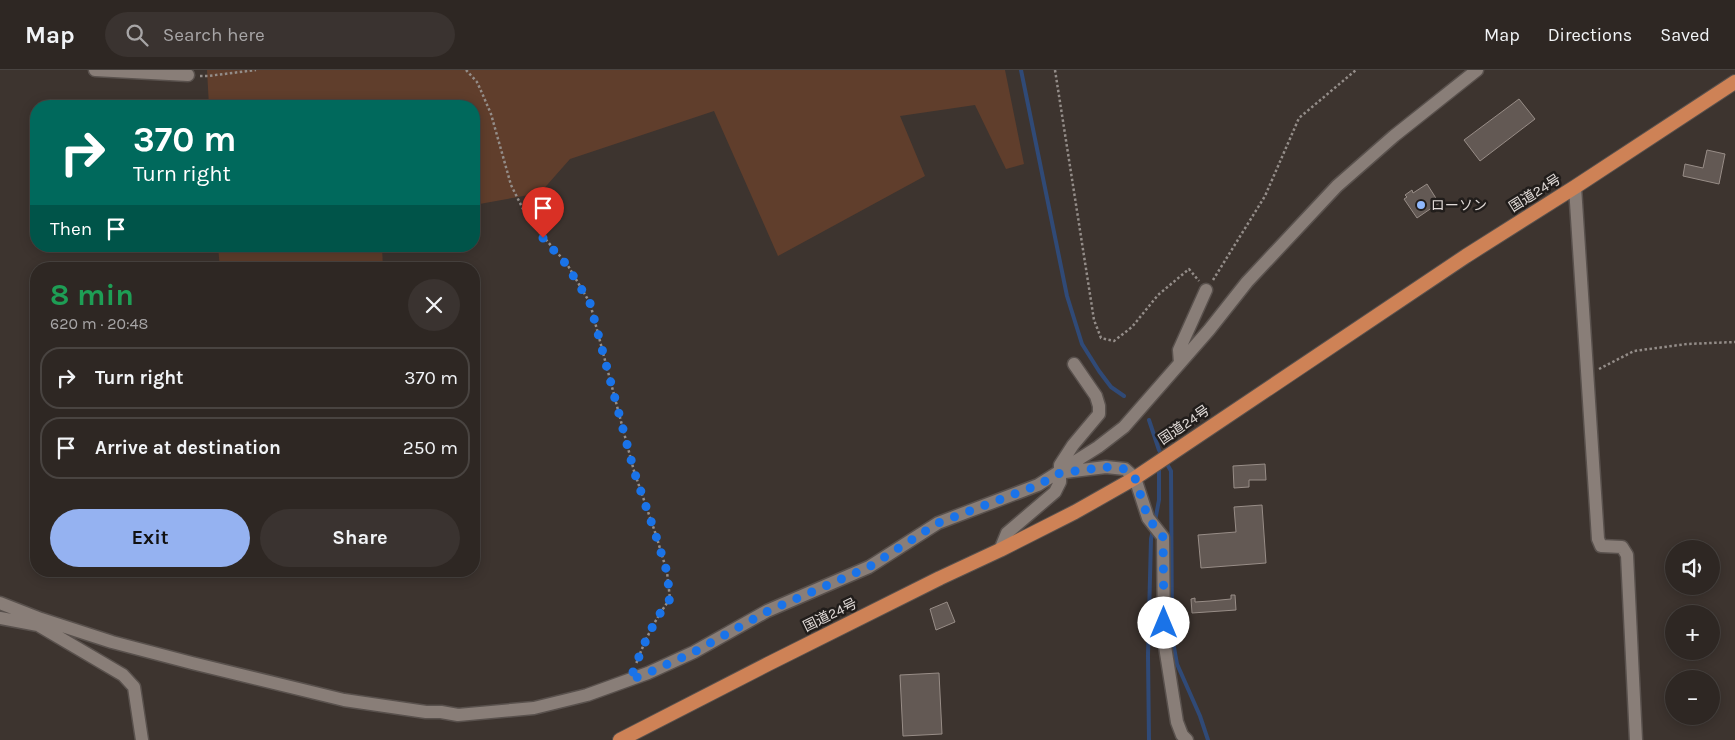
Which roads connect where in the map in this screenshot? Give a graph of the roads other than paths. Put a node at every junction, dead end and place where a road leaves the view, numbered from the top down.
1 (95, 70) edge
2 (1477, 70) edge
3 (188, 75) road end
4 (1735, 82) edge
5 (1575, 188) junction
6 (1206, 290) road end
7 (1180, 363) junction
8 (1074, 364) dead end
9 (1060, 473) junction
10 (1135, 478) junction
11 (1000, 550) junction
12 (0, 603) edge
13 (0, 618) edge
14 (40, 622) junction
15 (142, 740) edge
16 (620, 740) edge
17 (1187, 740) edge
18 (1636, 740) edge

1 - 3 street
2 - 7 street
4 - 5 highway, 国道24号
5 - 10 highway, 国道24号
5 - 18 street
6 - 7 street
7 - 9 street
8 - 9 street
9 - 10 street
9 - 11 street
9 - 14 street
10 - 11 highway, 国道24号
10 - 17 street
11 - 16 highway, 国道24号
12 - 14 street
13 - 14 street
14 - 15 street

